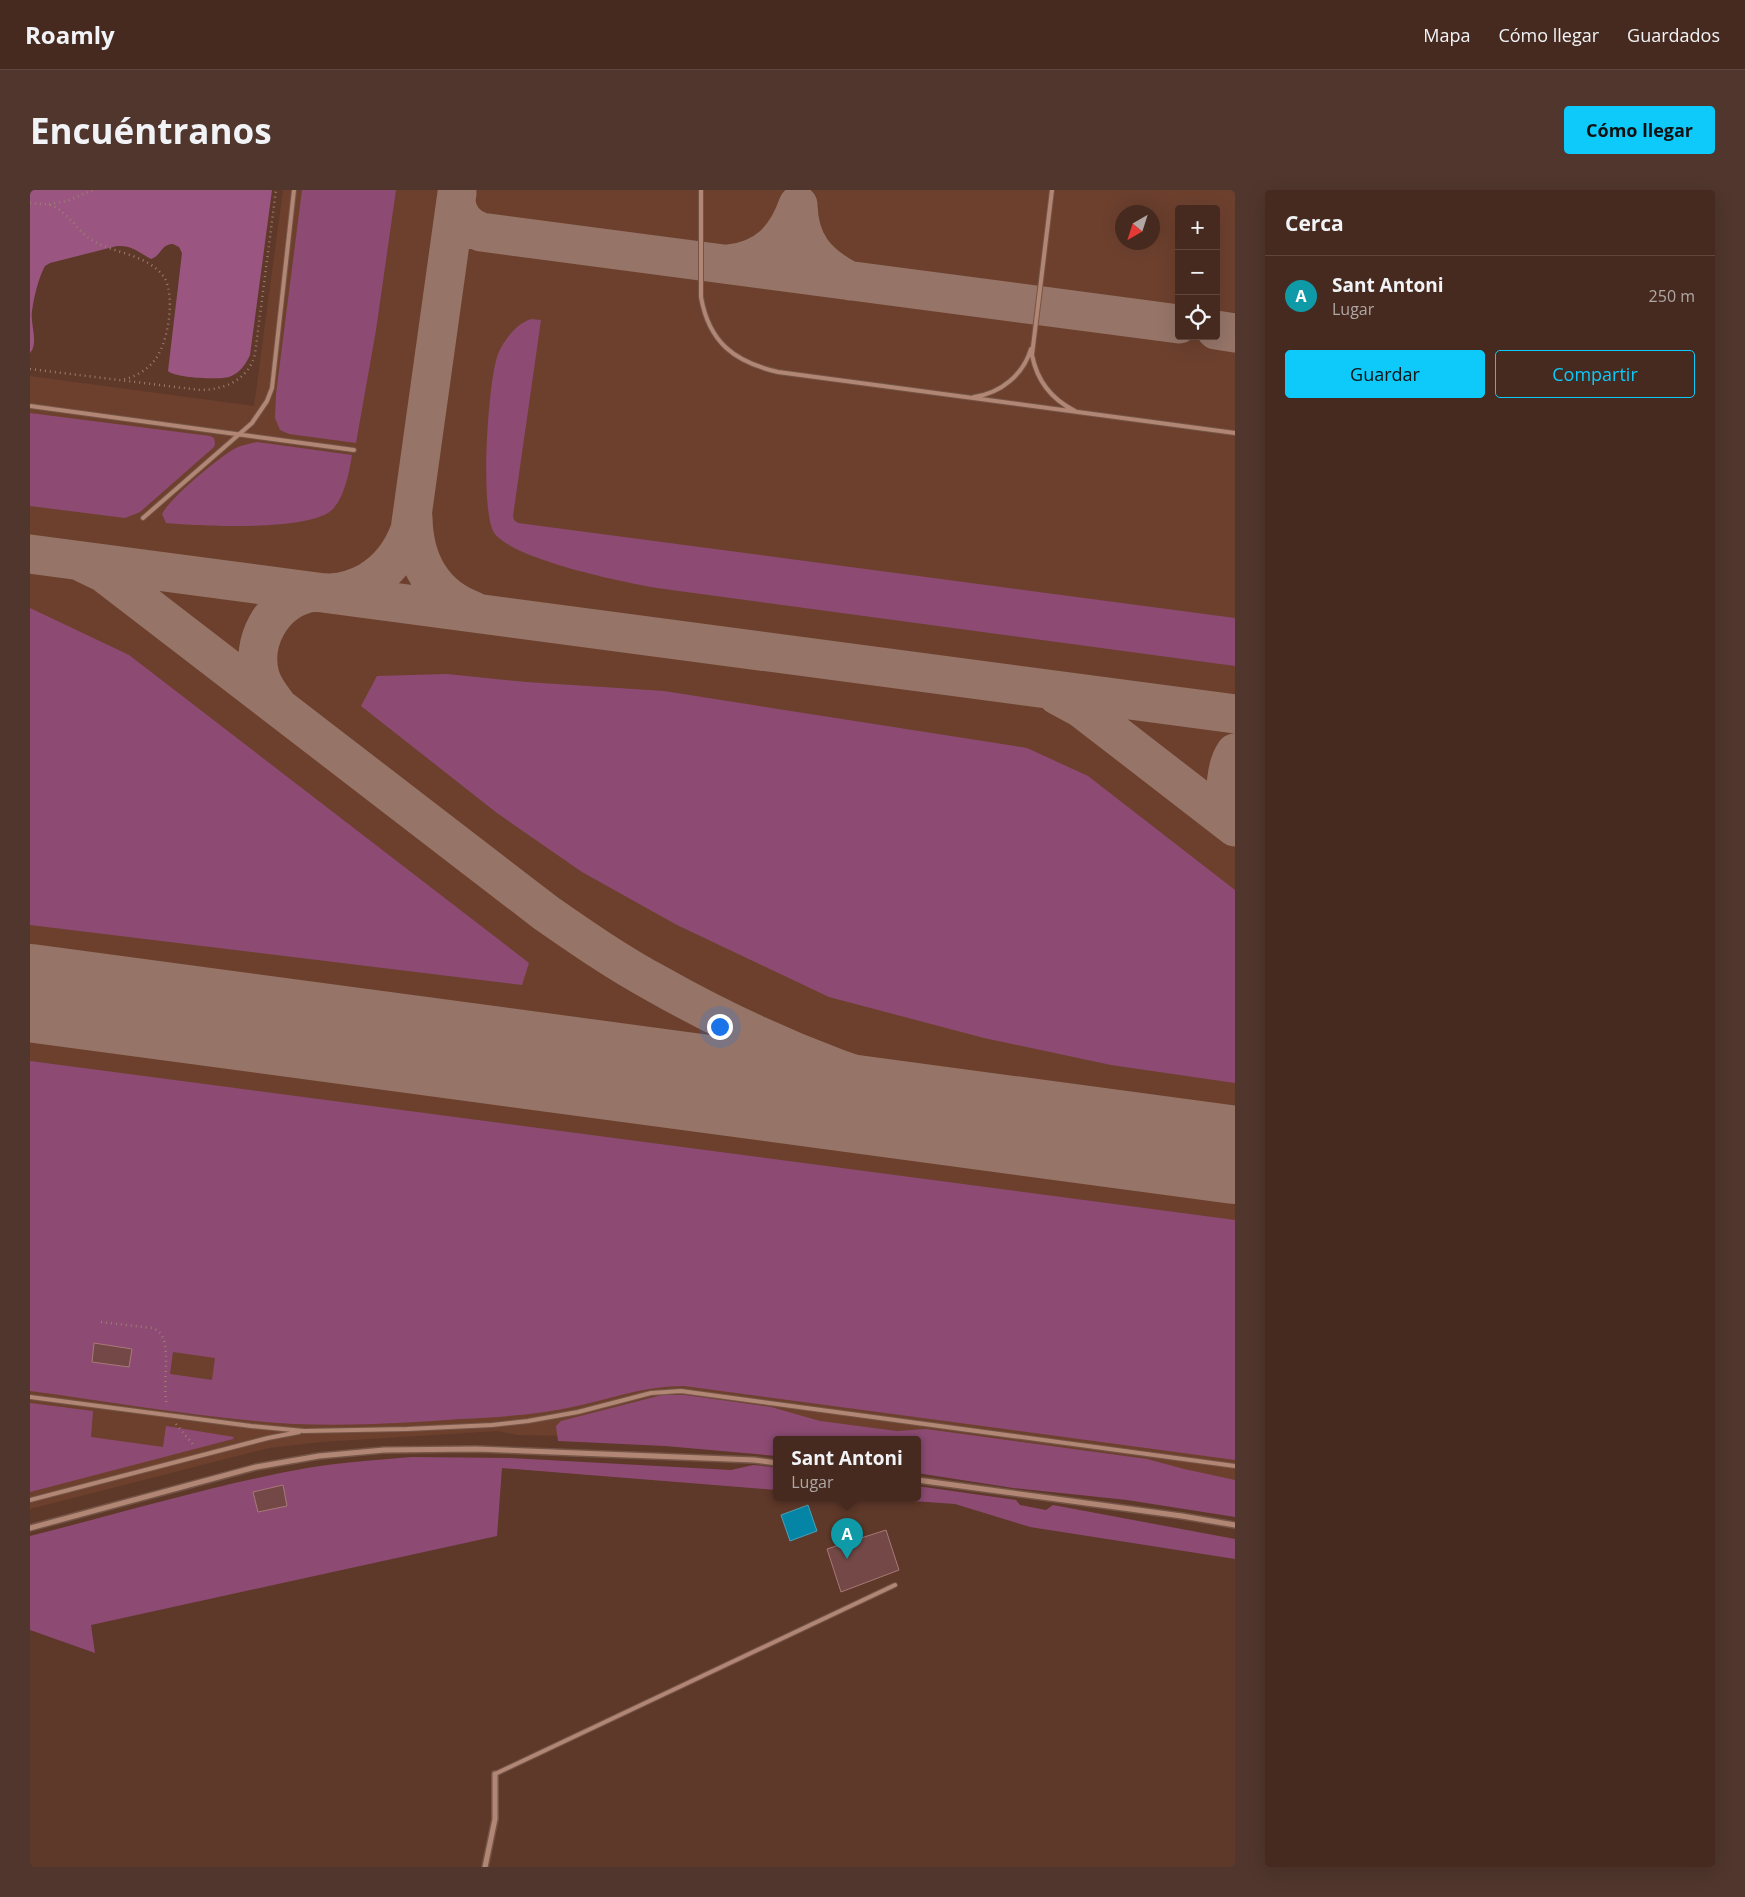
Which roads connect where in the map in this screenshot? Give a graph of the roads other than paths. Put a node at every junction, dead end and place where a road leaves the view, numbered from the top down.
1 (294, 190) edge
2 (701, 190) edge
3 (1052, 190) edge
4 (1032, 345) junction
5 (970, 398) junction
6 (30, 406) edge
7 (1081, 413) junction
8 (240, 434) junction
9 (1235, 434) edge
10 (354, 450) dead end
11 (143, 518) dead end
12 (30, 1397) edge
13 (304, 1431) junction
14 (773, 1462) edge
15 (1235, 1466) edge
16 (921, 1481) edge
17 (30, 1500) edge
18 (1235, 1525) edge
19 (30, 1528) edge
20 (895, 1585) dead end
21 (495, 1774) joint
22 (485, 1867) edge

1 - 8 lane
2 - 5 lane
3 - 4 lane
4 - 5 lane
4 - 7 lane
5 - 7 lane
6 - 8 lane
7 - 9 lane
8 - 10 lane
8 - 11 lane
12 - 13 lane
13 - 15 lane
13 - 17 lane
14 - 19 street
16 - 18 street
20 - 21 lane
21 - 22 street

